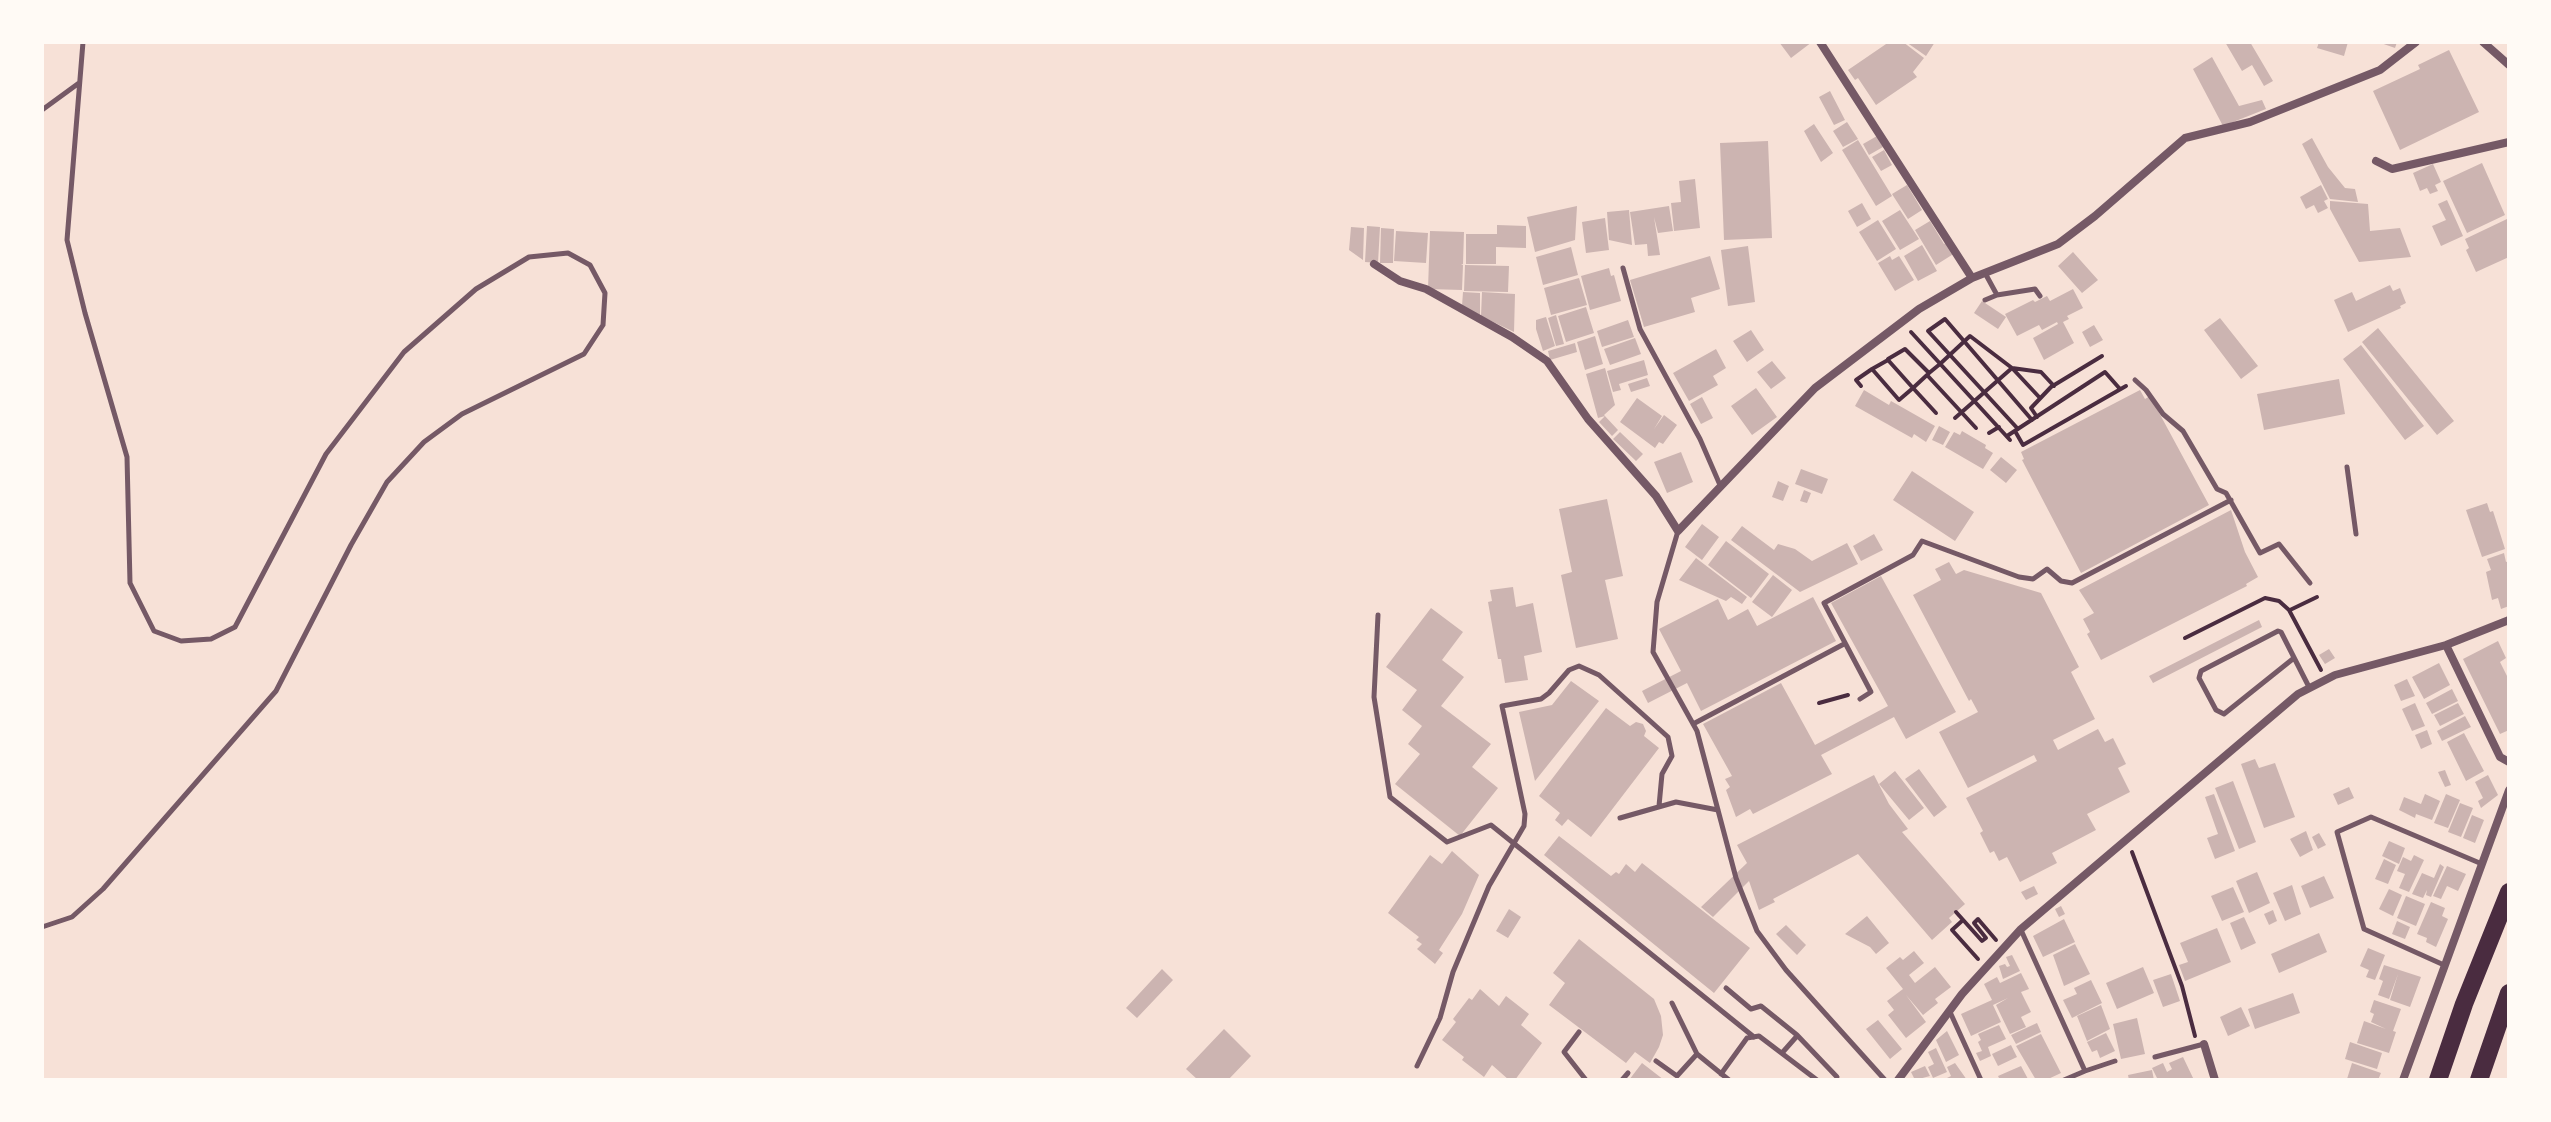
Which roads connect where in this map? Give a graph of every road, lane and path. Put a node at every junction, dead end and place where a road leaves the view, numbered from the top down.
1 (83, 42) edge
2 (1820, 42) edge
3 (2416, 42) edge
4 (2483, 42) edge
5 (2509, 65) edge
6 (79, 83) junction
7 (42, 110) edge
8 (2509, 142) edge
9 (2376, 161) dead end
10 (1374, 264) dead end
11 (1623, 268) dead end
12 (1985, 273) junction
13 (1972, 278) junction
14 (1997, 295) junction
15 (2040, 296) dead end
16 (1985, 300) dead end
17 (1902, 322) junction
18 (1964, 340) junction
19 (1950, 354) junction
20 (2102, 356) dead end
21 (1888, 360) junction
22 (1940, 364) junction
23 (2012, 368) junction
24 (1872, 369) junction
25 (1928, 374) junction
26 (1999, 380) junction
27 (2135, 380) joint
28 (1861, 386) dead end
29 (2054, 386) junction
30 (1913, 388) junction
31 (2120, 389) junction
32 (1985, 393) junction
33 (2040, 398) junction
34 (1975, 402) junction
35 (1936, 413) dead end
36 (1962, 413) junction
37 (1955, 418) dead end
38 (2035, 418) junction
39 (1999, 427) junction
40 (1976, 428) dead end
41 (2017, 430) junction
42 (1989, 433) dead end
43 (2347, 467) dead end
44 (1720, 485) junction
45 (2231, 500) junction
46 (1678, 531) junction
47 (2356, 534) dead end
48 (2310, 583) dead end
49 (2317, 597) dead end
50 (2289, 610) dead end
51 (1378, 615) dead end
52 (2509, 620) edge
53 (1844, 644) junction
54 (2446, 645) junction
55 (2294, 658) junction
56 (2309, 687) junction
57 (1849, 695) dead end
58 (1860, 699) dead end
59 (1819, 703) dead end
60 (1693, 724) junction
61 (2509, 762) edge
62 (2509, 790) edge
63 (1659, 806) junction
64 (1718, 810) junction
65 (1620, 818) dead end
66 (2127, 838) junction
67 (1514, 844) junction
68 (2482, 864) junction
69 (2509, 892) edge
70 (1956, 912) dead end
71 (1963, 920) junction
72 (42, 927) edge
73 (2021, 929) junction
74 (1994, 938) dead end
75 (1975, 956) dead end
76 (2444, 965) junction
77 (1726, 988) dead end
78 (2509, 993) edge
79 (1672, 1003) dead end
80 (1950, 1011) junction
81 (1579, 1032) dead end
82 (1797, 1035) junction
83 (1754, 1037) junction
84 (2201, 1045) junction
85 (1782, 1053) junction
86 (1697, 1054) junction
87 (2155, 1057) dead end
88 (1656, 1061) dead end
89 (2115, 1061) dead end
90 (1417, 1066) dead end
91 (2085, 1071) junction
92 (1628, 1073) dead end
93 (1721, 1074) junction
94 (1837, 1077) dead end
95 (1586, 1080) edge
96 (1622, 1080) edge
97 (1729, 1080) edge
98 (1817, 1080) edge
99 (1885, 1080) edge
100 (1898, 1080) edge
101 (1981, 1080) edge
102 (2064, 1080) edge
103 (2215, 1080) edge
104 (2403, 1080) edge
105 (2438, 1080) edge
106 (2479, 1080) edge

1 - 6 lane
2 - 13 street
3 - 12 street
4 - 5 street
6 - 7 lane
6 - 72 lane
8 - 9 street
10 - 46 street
11 - 44 lane
12 - 13 street
12 - 14 lane
13 - 17 street
14 - 15 lane
14 - 16 lane
17 - 22 path
17 - 44 street
18 - 19 path
18 - 19 path
18 - 23 path
18 - 26 path
19 - 22 path
19 - 32 path
20 - 29 path
21 - 24 path
21 - 25 path
21 - 30 path
22 - 25 path
22 - 34 path
23 - 26 path
23 - 29 path
23 - 33 path
24 - 28 path
24 - 30 path
25 - 30 path
25 - 36 path
26 - 32 path
26 - 38 path
27 - 31 path
27 - 45 lane
29 - 33 path
30 - 35 path
31 - 38 path
31 - 41 path
32 - 34 path
32 - 41 path
33 - 38 path
34 - 36 path
34 - 39 path
36 - 37 path
36 - 40 path
38 - 41 path
39 - 41 path
39 - 42 path
43 - 47 lane
44 - 46 street
45 - 48 lane
45 - 53 lane
46 - 60 lane
49 - 50 path
51 - 67 lane
52 - 54 street
53 - 58 lane
53 - 60 lane
54 - 56 street
54 - 61 street
55 - 55 lane
55 - 56 lane
56 - 66 street
57 - 59 path
60 - 64 lane
62 - 68 street
63 - 64 lane
63 - 65 lane
63 - 67 lane
64 - 99 lane
66 - 73 street
66 - 84 path
67 - 83 lane
67 - 90 lane
68 - 76 street
68 - 76 lane
69 - 105 highway
70 - 71 path
71 - 74 path
71 - 75 path
73 - 80 street
73 - 91 lane
76 - 104 street
77 - 82 lane
78 - 106 highway
79 - 86 lane
80 - 100 street
80 - 101 lane
81 - 95 lane
82 - 85 lane
82 - 94 lane
83 - 85 lane
83 - 93 lane
84 - 87 lane
84 - 103 street
85 - 98 lane
86 - 88 lane
86 - 93 lane
89 - 91 lane
91 - 102 lane
92 - 96 lane
93 - 97 lane

